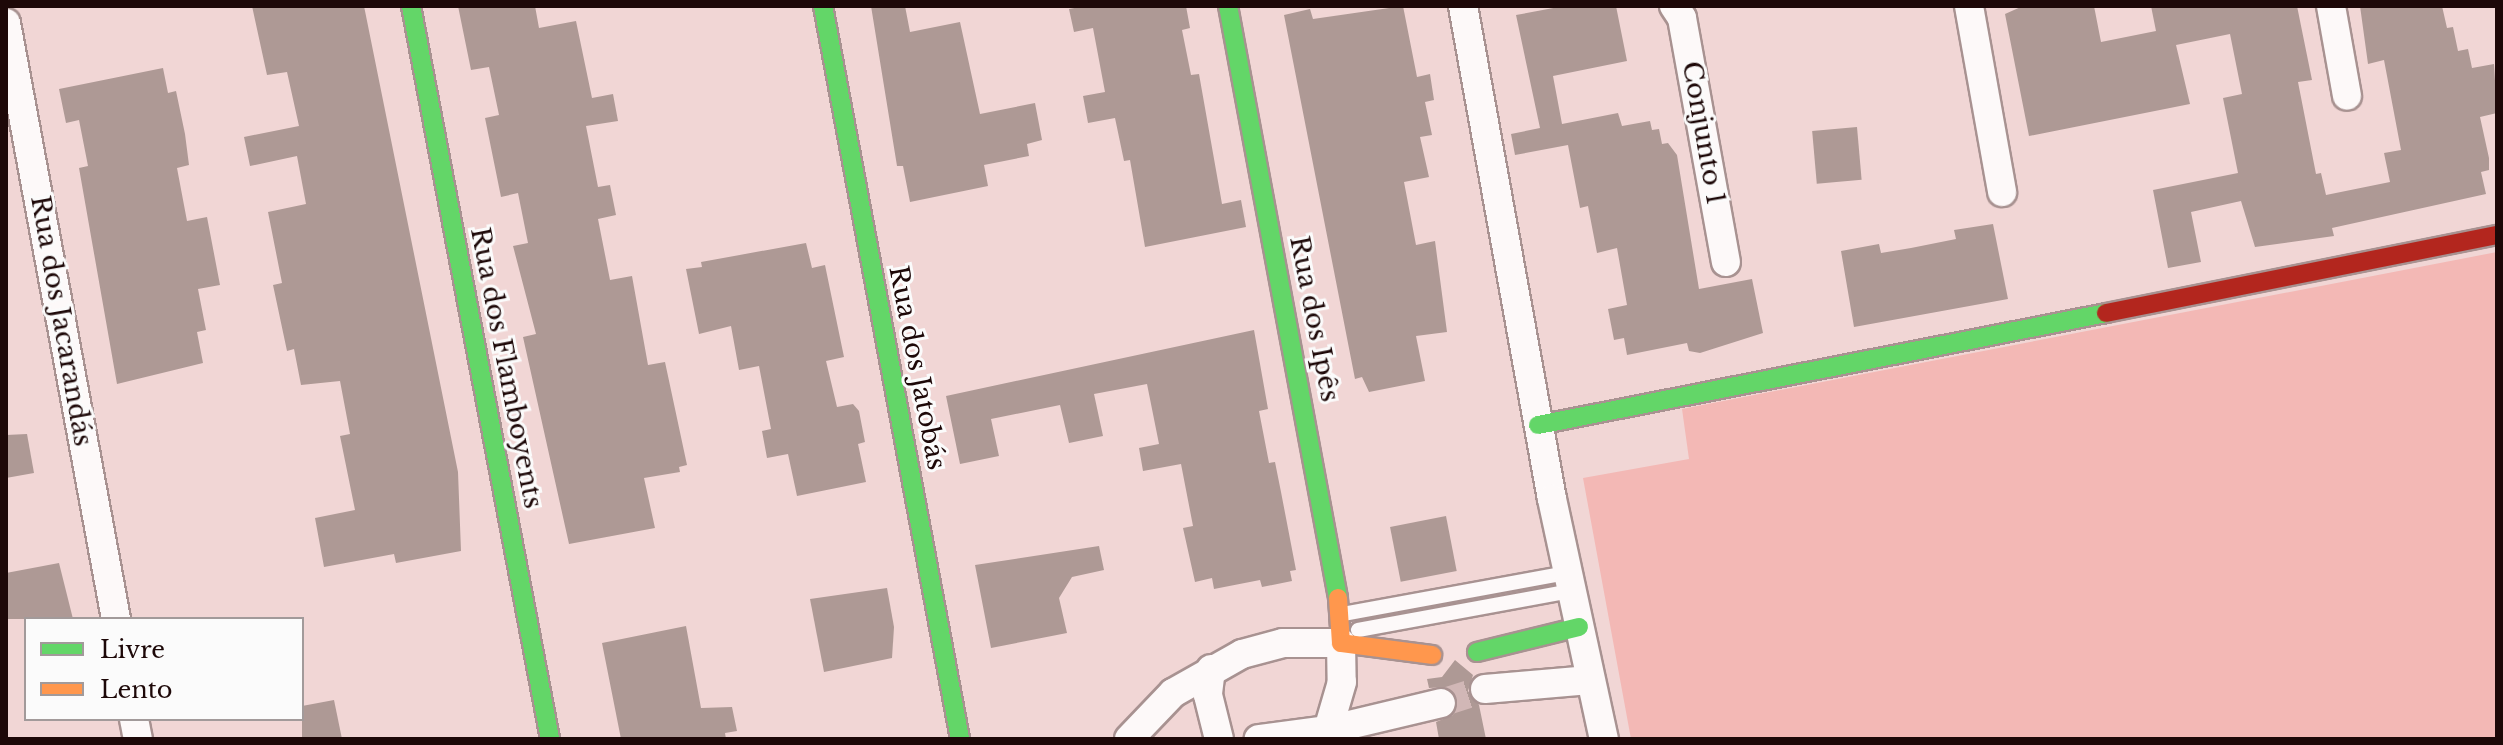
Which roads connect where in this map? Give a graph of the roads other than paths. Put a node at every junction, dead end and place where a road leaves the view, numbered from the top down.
1 (411, 6) edge
2 (823, 6) edge
3 (1228, 6) edge
4 (1463, 6) edge
5 (1674, 6) edge
6 (1969, 6) edge
7 (2331, 6) edge
8 (6, 23) edge
9 (2347, 96) dead end
10 (2002, 192) dead end
11 (2497, 235) edge
12 (1726, 262) dead end
13 (1538, 425) junction
14 (1569, 582) junction
15 (1342, 614) junction
16 (116, 617) edge
17 (1579, 627) junction
18 (1342, 638) junction
19 (1483, 651) joint
20 (1432, 655) dead end
21 (1211, 669) junction
22 (1590, 680) junction
23 (1441, 703) tunnel mouth
24 (1328, 730) junction
25 (550, 739) edge
26 (960, 739) edge
27 (1129, 739) edge
28 (1219, 739) edge
29 (1259, 739) edge
30 (1604, 739) edge

1 - 25 street, Rua dos Flamboyents
2 - 26 street, Rua dos Jatobás
3 - 15 street, Rua dos Ipês
4 - 13 street
5 - 12 street, Conjunto 1
6 - 10 street
7 - 9 street
8 - 16 street, Rua dos Jacarandás
11 - 13 street
13 - 14 street
14 - 15 lane
14 - 17 street
14 - 18 lane
15 - 18 street, Rua dos Ipês
17 - 19 street
17 - 22 street
18 - 20 street
18 - 21 street
18 - 24 street
19 - 22 street
21 - 27 street
21 - 28 street
22 - 30 street
23 - 24 street
24 - 29 street

